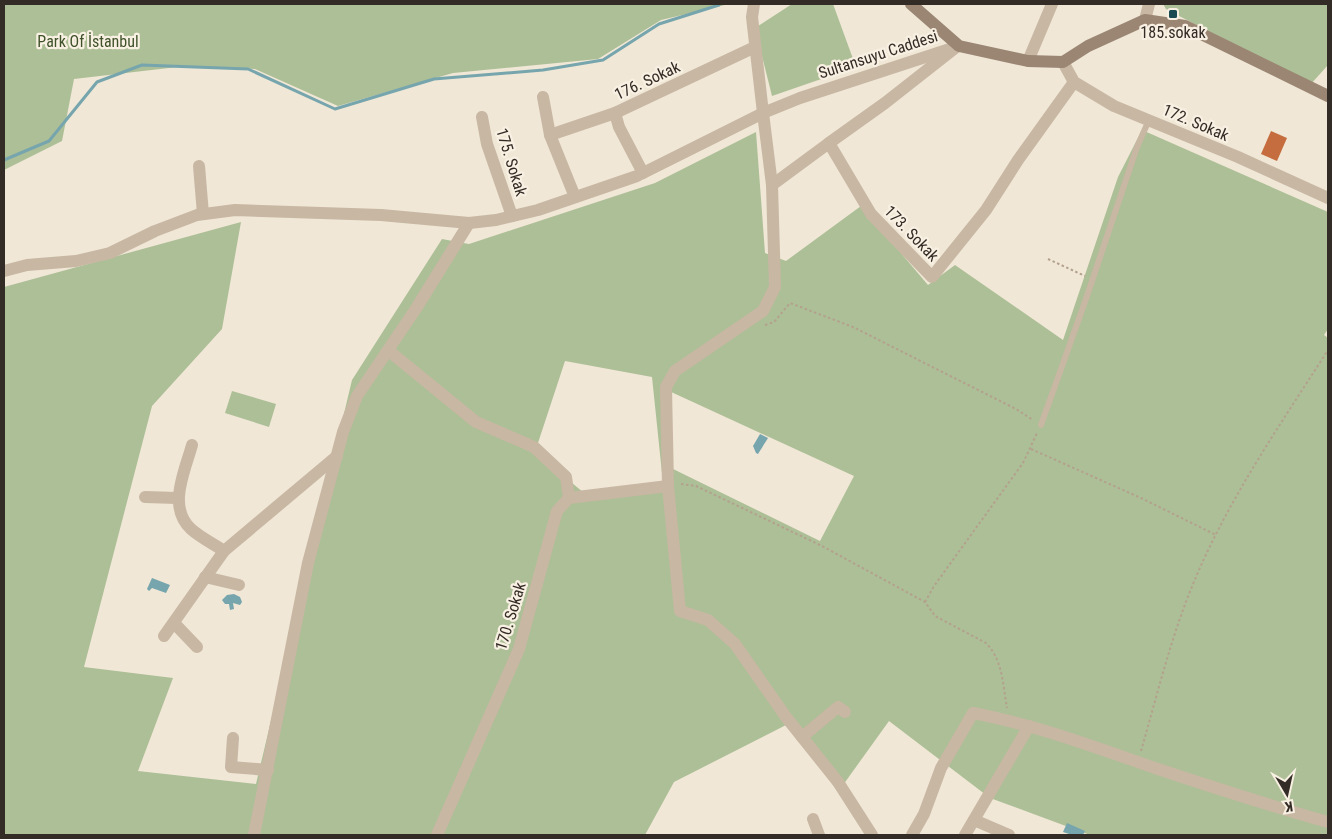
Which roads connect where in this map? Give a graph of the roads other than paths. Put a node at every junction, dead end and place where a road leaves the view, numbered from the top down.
1 (754, 4) edge
2 (911, 4) edge
3 (1052, 4) edge
4 (1149, 4) edge
5 (1145, 20) junction
6 (959, 46) junction
7 (755, 47) junction
8 (1028, 61) junction
9 (1063, 62) junction
10 (1074, 82) junction
11 (1328, 96) edge
12 (543, 97) dead end
13 (763, 112) junction
14 (614, 113) junction
15 (482, 117) dead end
16 (1149, 120) junction
17 (550, 135) junction
18 (829, 143) junction
19 (199, 166) dead end
20 (643, 173) junction
21 (772, 185) junction
22 (576, 197) junction
23 (1328, 198) edge
24 (203, 214) junction
25 (512, 216) junction
26 (469, 223) junction
27 (4, 272) edge
28 (389, 351) junction
29 (1040, 425) road end
30 (192, 445) dead end
31 (337, 456) junction
32 (668, 486) junction
33 (145, 497) dead end
34 (177, 498) junction
35 (569, 498) junction
36 (224, 551) junction
37 (205, 577) junction
38 (239, 585) dead end
39 (174, 623) junction
40 (164, 636) dead end
41 (197, 647) dead end
42 (845, 712) dead end
43 (1029, 726) junction
44 (802, 737) junction
45 (233, 738) dead end
46 (268, 770) junction
47 (814, 819) dead end
48 (974, 820) junction
49 (1328, 822) edge
50 (254, 835) edge
51 (437, 835) edge
52 (820, 835) edge
53 (872, 835) edge
54 (912, 835) edge
55 (965, 835) edge
56 (1009, 835) edge

1 - 7 street
2 - 6 main road
3 - 8 street
4 - 5 street
5 - 9 main road
5 - 11 main road
6 - 8 main road, Sultansuyu Caddesi
6 - 13 street, Sultansuyu Caddesi
6 - 18 street
7 - 13 street
7 - 14 street, 176. Sokak
8 - 9 main road, Sultansuyu Caddesi
9 - 10 street
10 - 16 street, 172. Sokak
10 - 18 street, 173. Sokak
12 - 17 street
13 - 20 street, Sultansuyu Caddesi
13 - 21 street
14 - 17 street, 176. Sokak
14 - 20 street
15 - 25 street, 175. Sokak
16 - 23 street, 172. Sokak
16 - 29 lane
17 - 22 street
18 - 21 street
19 - 24 street
20 - 22 street, Sultansuyu Caddesi
21 - 32 street
22 - 25 street, Sultansuyu Caddesi
24 - 26 street, Sultansuyu Caddesi
24 - 27 street, Sultansuyu Caddesi
25 - 26 street, Sultansuyu Caddesi
26 - 28 street
28 - 31 street
28 - 35 street
30 - 34 street
31 - 36 street
31 - 46 street
32 - 35 street
32 - 44 street
33 - 34 street
34 - 36 street
35 - 51 street, 170. Sokak
36 - 37 street
37 - 38 street
37 - 39 street
39 - 40 street
39 - 41 street
42 - 44 street
43 - 48 street
43 - 49 street
43 - 54 street
44 - 53 street
45 - 46 street
46 - 50 street
47 - 52 street
48 - 55 street
48 - 56 street

